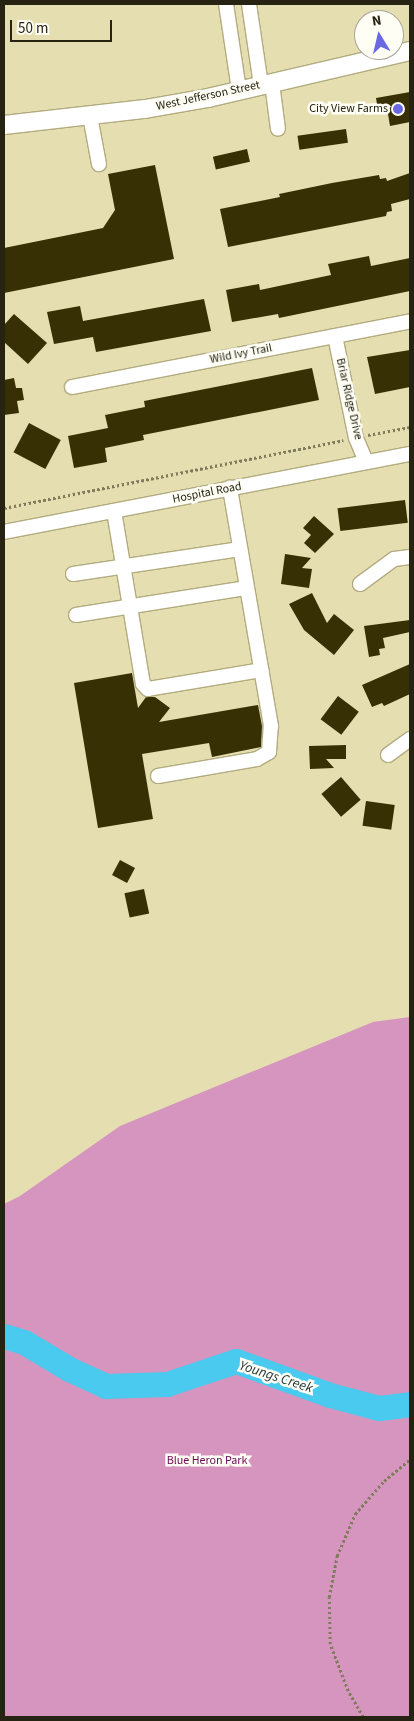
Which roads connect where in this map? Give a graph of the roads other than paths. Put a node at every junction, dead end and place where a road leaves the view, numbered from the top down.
1 (226, 4) edge
2 (249, 4) edge
3 (410, 51) edge
4 (266, 84) junction
5 (239, 90) junction
6 (90, 116) junction
7 (4, 125) edge
8 (278, 129) dead end
9 (99, 164) dead end
10 (410, 321) edge
11 (335, 336) junction
12 (72, 387) dead end
13 (410, 454) edge
14 (366, 462) junction
15 (230, 488) junction
16 (114, 511) junction
17 (4, 532) edge
18 (240, 548) junction
19 (410, 557) edge
20 (124, 567) junction
21 (73, 574) dead end
22 (360, 584) dead end
23 (247, 588) junction
24 (130, 607) junction
25 (76, 615) dead end
26 (261, 670) junction
27 (410, 739) edge
28 (388, 755) dead end
29 (158, 776) dead end

1 - 5 street
2 - 4 street
3 - 4 main road, West Jefferson Street
4 - 5 main road, West Jefferson Street
4 - 8 street
5 - 6 main road, West Jefferson Street
6 - 7 main road, West Jefferson Street
6 - 9 street
10 - 11 street, Wild Ivy Trail
11 - 12 street, Wild Ivy Trail
11 - 14 street, Briar Ridge Drive
13 - 14 street, Hospital Road
14 - 15 street, Hospital Road
15 - 16 street, Hospital Road
15 - 18 street
16 - 17 street, Hospital Road
16 - 20 street
18 - 20 street
18 - 23 street
19 - 22 street
20 - 21 street
20 - 24 street
23 - 24 street
23 - 26 street
24 - 25 street
24 - 26 street
26 - 29 street
27 - 28 street

